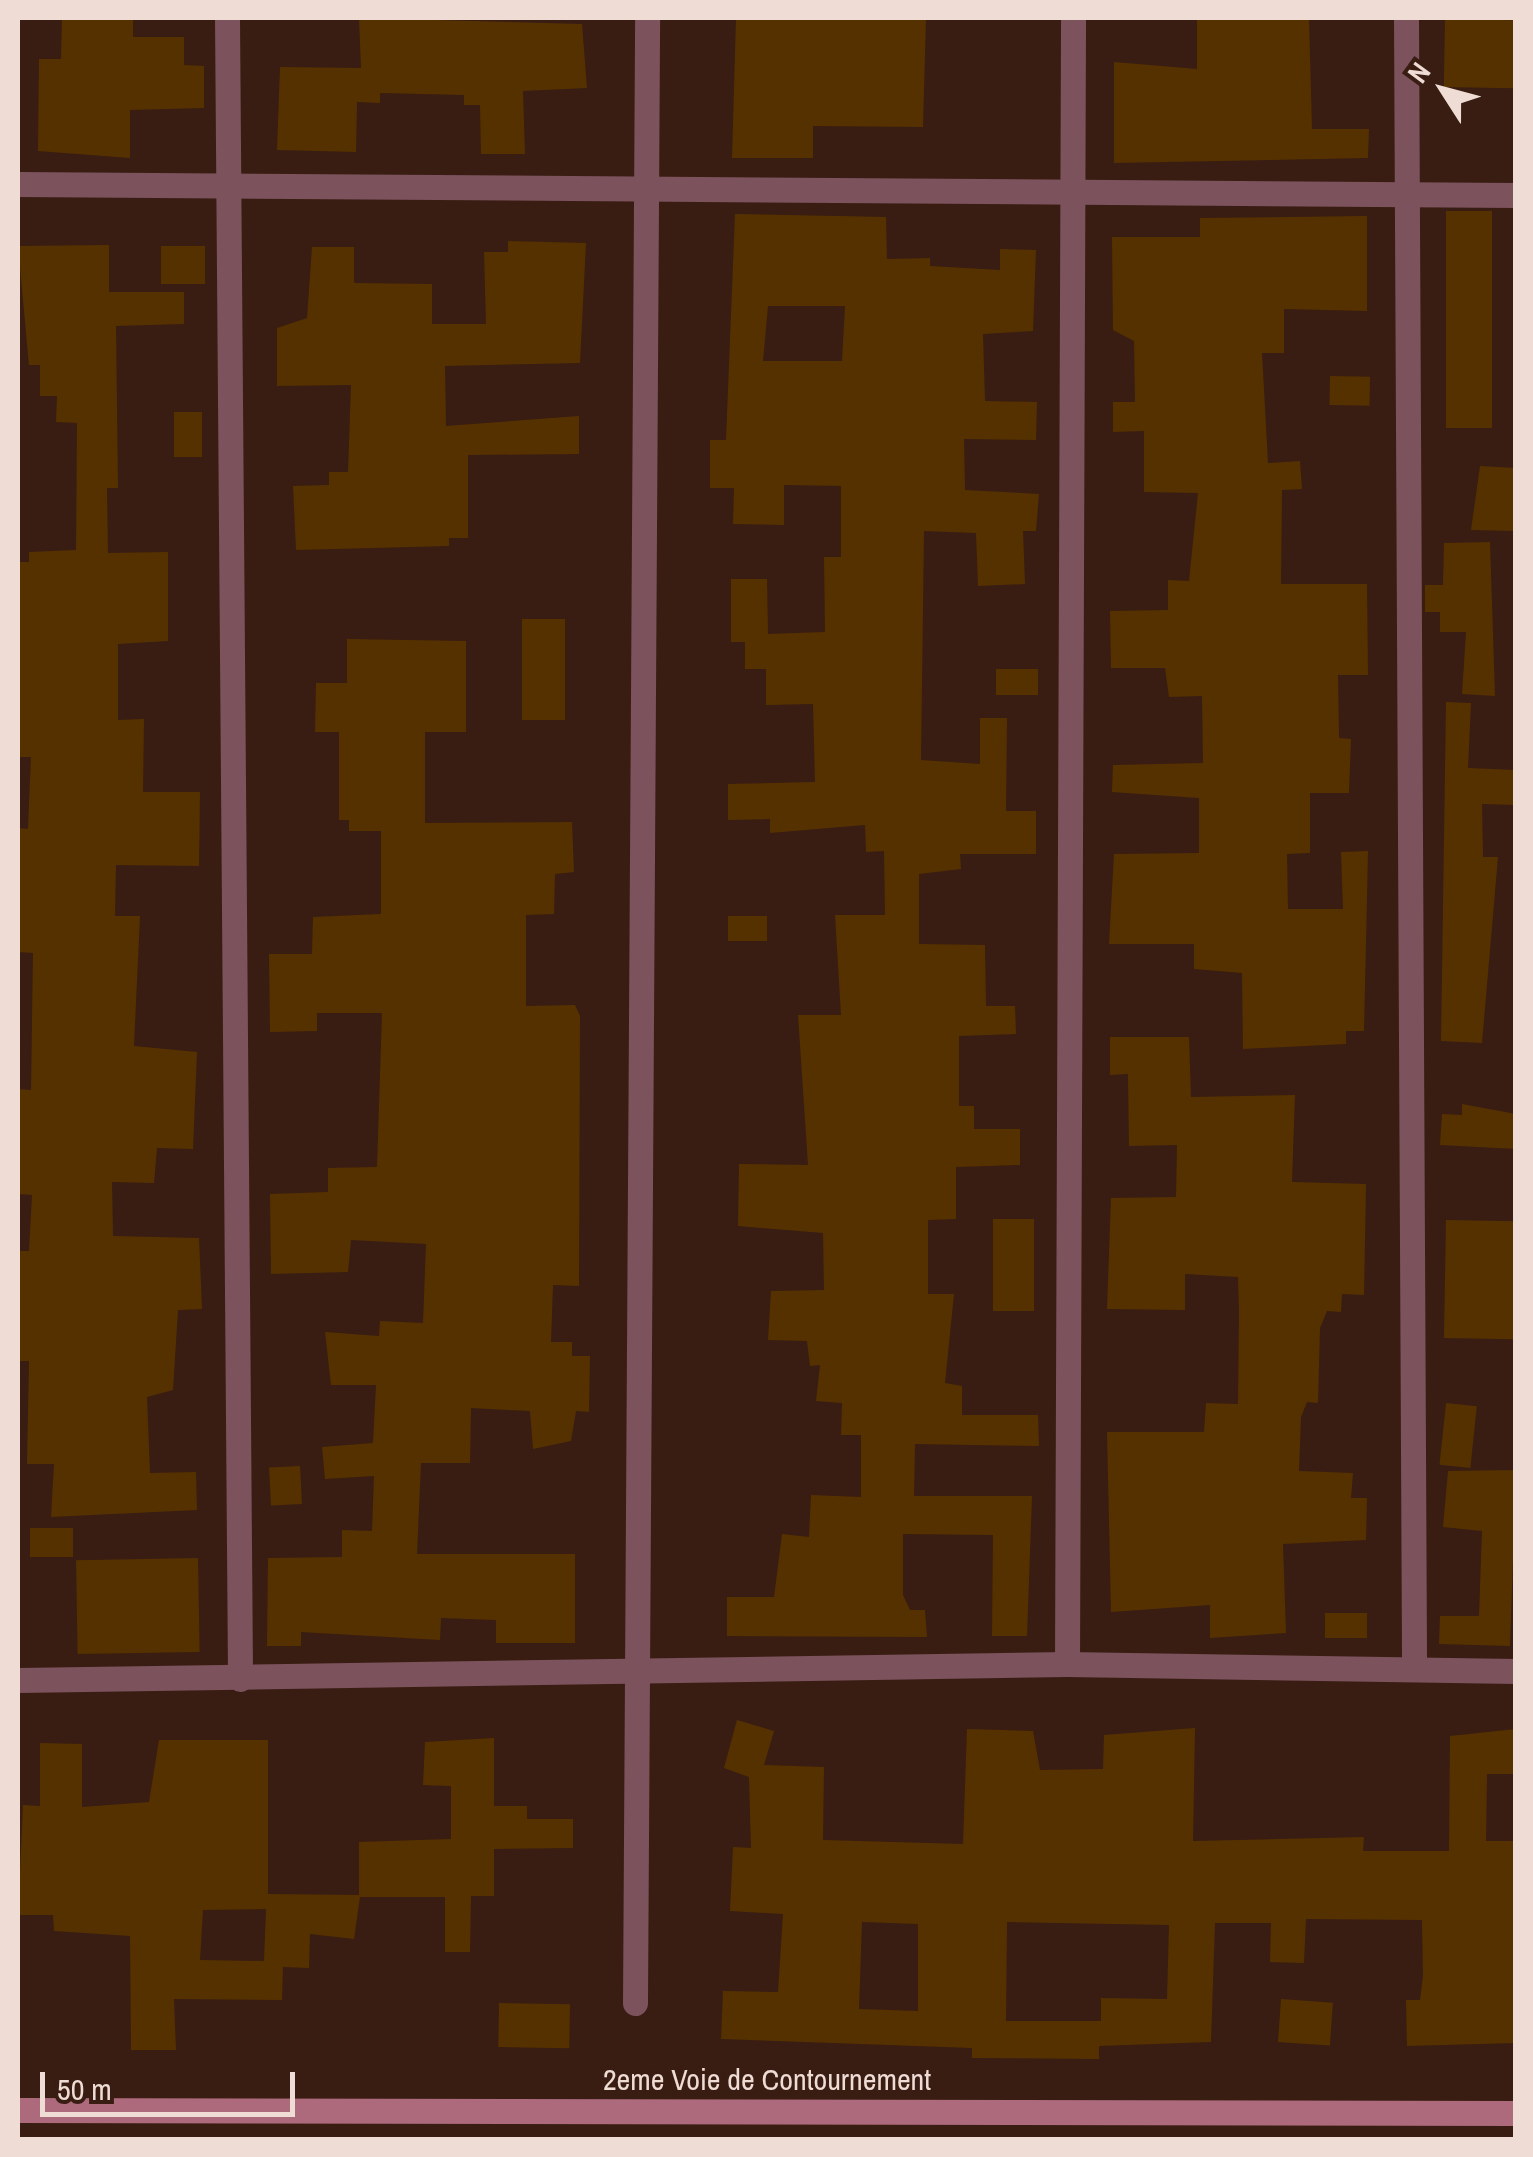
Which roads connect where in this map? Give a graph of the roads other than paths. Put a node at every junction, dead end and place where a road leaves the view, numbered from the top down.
1 (227, 18) edge
2 (647, 18) edge
3 (1073, 18) edge
4 (1406, 18) edge
5 (18, 184) edge
6 (228, 188) junction
7 (1076, 188) junction
8 (1406, 191) junction
9 (649, 192) junction
10 (1516, 195) edge
11 (1414, 1663) junction
12 (1068, 1664) junction
13 (1516, 1671) edge
14 (638, 1676) junction
15 (240, 1679) junction
16 (18, 1680) edge
17 (635, 2004) dead end
18 (18, 2110) edge
19 (1516, 2112) edge

1 - 6 street
2 - 9 street
3 - 7 street
4 - 8 street
5 - 6 street
6 - 9 street
6 - 15 street
7 - 8 street
7 - 9 street
7 - 12 street
8 - 10 street
8 - 11 street
9 - 14 street
11 - 12 street
11 - 13 street
12 - 14 street
14 - 15 street
14 - 17 street
15 - 16 street
18 - 19 main road, 2eme Voie de Contournement

